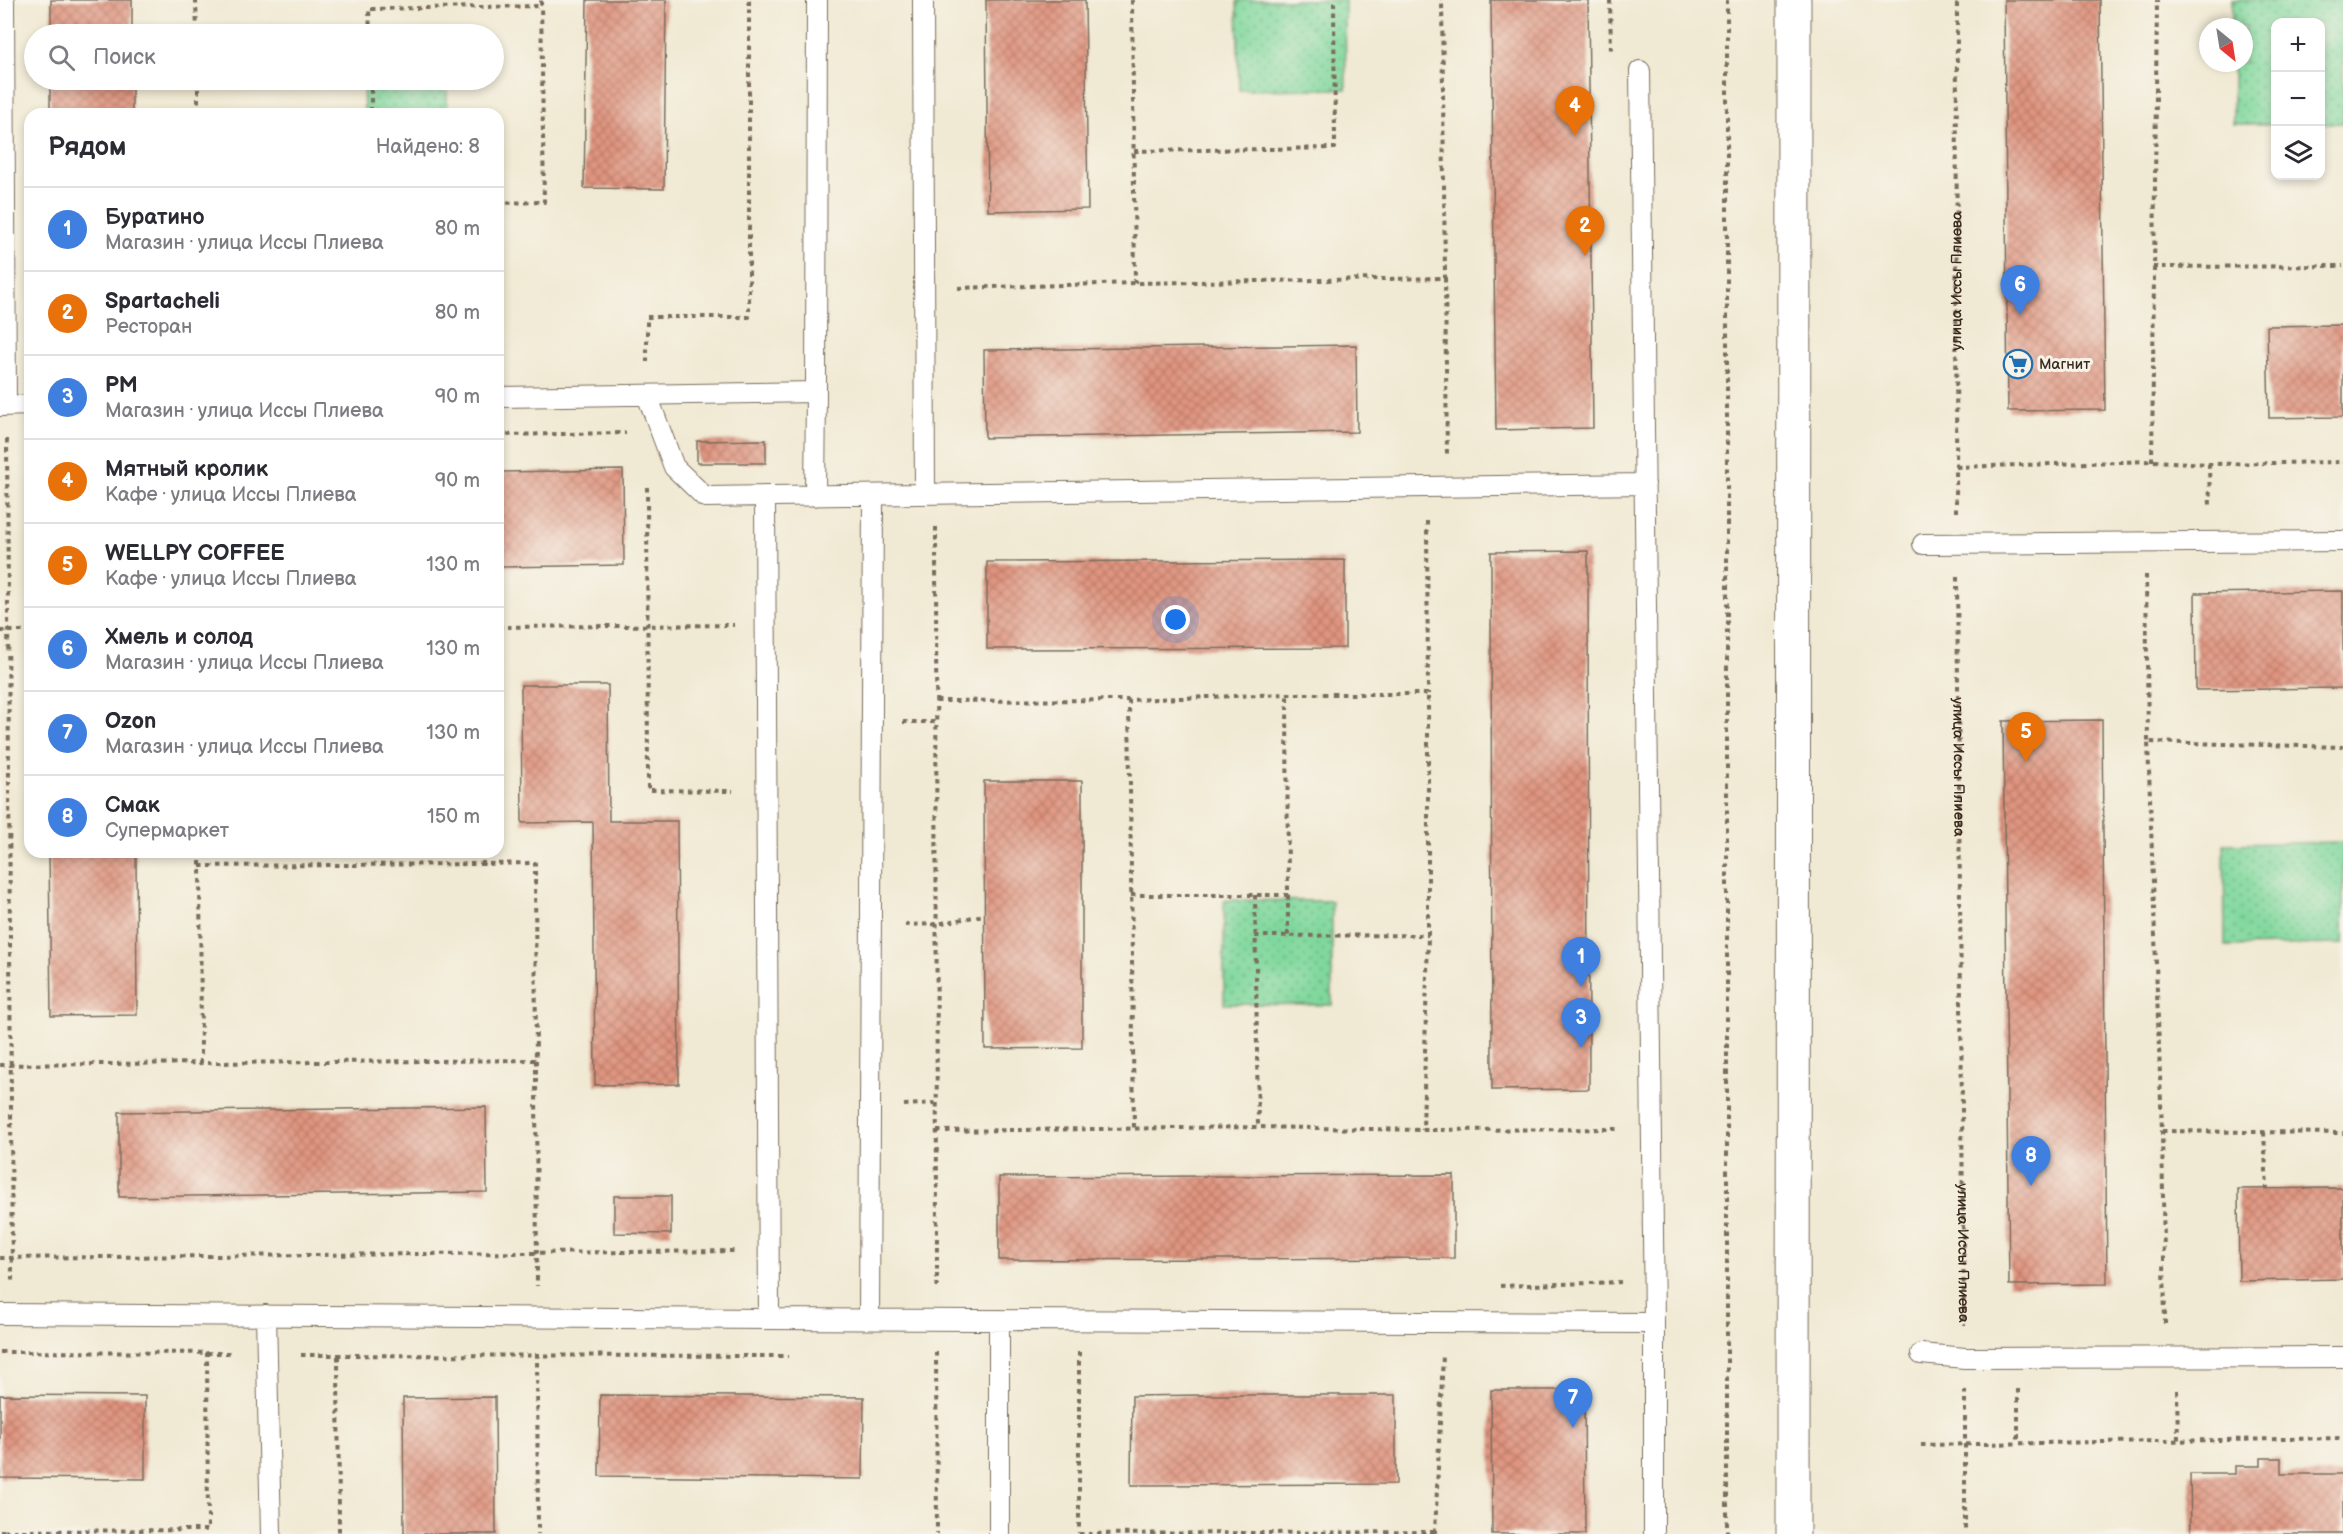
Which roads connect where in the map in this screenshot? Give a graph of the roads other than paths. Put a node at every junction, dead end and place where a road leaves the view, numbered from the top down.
1 (4, 0) edge
2 (817, 0) edge
3 (923, 0) edge
4 (1794, 0) edge
5 (1640, 70) dead end
6 (816, 392) junction
7 (647, 395) junction
8 (504, 397) edge
9 (24, 405) edge
10 (3, 406) edge
11 (1645, 484) junction
12 (873, 495) junction
13 (931, 495) junction
14 (765, 496) junction
15 (815, 496) junction
16 (2343, 541) edge
17 (1923, 544) dead end
18 (6, 1314) edge
19 (266, 1316) junction
20 (769, 1319) junction
21 (869, 1319) junction
22 (999, 1320) junction
23 (1654, 1323) junction
24 (1922, 1354) dead end
25 (2343, 1357) edge
26 (271, 1534) edge
27 (999, 1534) edge
28 (1654, 1534) edge
29 (1793, 1534) edge

1 - 10 lane
2 - 6 lane
3 - 13 lane
4 - 29 street
5 - 11 lane
6 - 7 lane
6 - 15 lane
7 - 8 lane
7 - 14 lane
9 - 10 lane
11 - 13 lane
11 - 23 lane
12 - 13 lane
12 - 15 lane
12 - 21 lane
14 - 15 lane
14 - 20 lane
16 - 17 lane
18 - 19 lane
19 - 20 lane
19 - 26 lane
20 - 21 lane
21 - 22 lane
22 - 23 lane
22 - 27 lane
23 - 28 lane
24 - 25 lane

